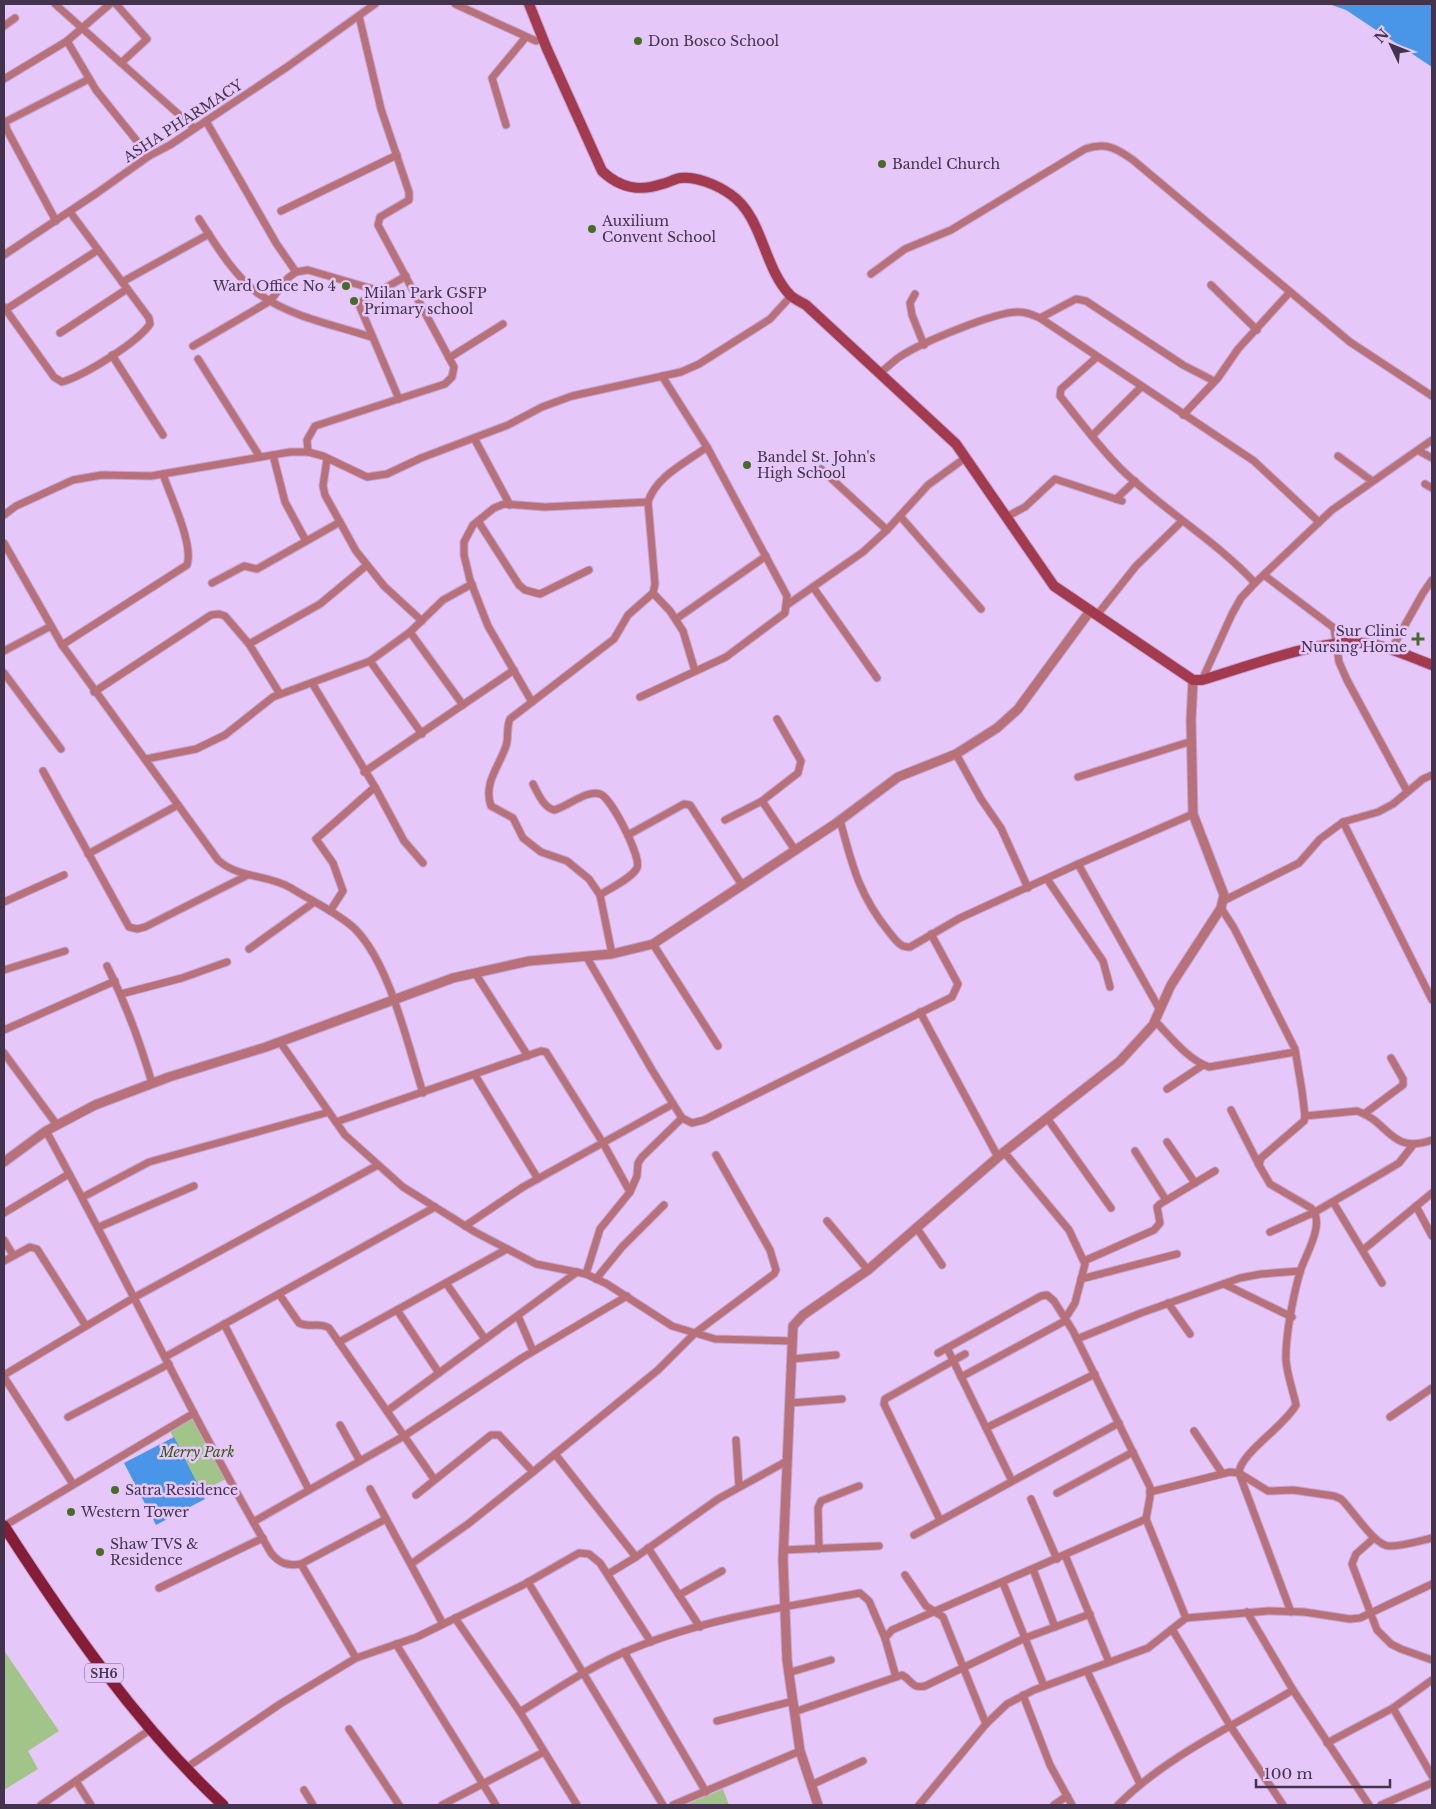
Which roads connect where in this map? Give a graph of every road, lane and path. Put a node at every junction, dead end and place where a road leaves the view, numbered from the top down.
1 (55, 4) edge
2 (110, 4) edge
3 (116, 4) edge
4 (375, 4) edge
5 (455, 4) edge
6 (529, 4) edge
7 (360, 16) junction
8 (14, 18) dead end
9 (4, 26) edge
10 (84, 27) junction
11 (526, 37) junction
12 (543, 39) junction
13 (67, 41) junction
14 (121, 63) junction
15 (4, 79) edge
16 (89, 79) junction
17 (206, 121) junction
18 (506, 125) dead end
19 (194, 128) junction
20 (397, 155) junction
21 (149, 156) junction
22 (281, 211) dead end
23 (70, 212) junction
24 (199, 219) dead end
25 (56, 221) junction
26 (209, 234) junction
27 (98, 250) junction
28 (4, 255) edge
29 (296, 272) junction
30 (871, 274) dead end
31 (406, 276) junction
32 (124, 285) junction
33 (1211, 285) dead end
34 (380, 291) junction
35 (1290, 292) junction
36 (916, 294) dead end
37 (791, 296) junction
38 (270, 301) junction
39 (5, 309) edge
40 (1040, 318) junction
41 (503, 324) dead end
42 (1257, 330) junction
43 (60, 333) dead end
44 (371, 337) junction
45 (924, 345) junction
46 (193, 346) dead end
47 (112, 356) junction
48 (1097, 357) junction
49 (449, 358) junction
50 (198, 359) dead end
51 (880, 373) junction
52 (662, 376) junction
53 (1214, 381) junction
54 (1141, 387) junction
55 (1432, 396) edge
56 (399, 399) junction
57 (1183, 415) junction
58 (163, 435) dead end
59 (1092, 436) junction
60 (474, 438) junction
61 (1432, 440) edge
62 (707, 447) junction
63 (1419, 451) junction
64 (308, 452) junction
65 (273, 455) junction
66 (1338, 456) dead end
67 (260, 457) junction
68 (965, 458) junction
69 (1432, 458) edge
70 (328, 459) junction
71 (821, 469) dead end
72 (163, 474) junction
73 (1135, 481) junction
74 (1372, 481) junction
75 (648, 502) junction
76 (510, 505) junction
77 (4, 515) edge
78 (900, 516) junction
79 (1006, 517) junction
80 (478, 521) junction
81 (1182, 521) junction
82 (340, 522) junction
83 (1319, 522) junction
84 (888, 530) junction
85 (306, 541) junction
86 (4, 543) edge
87 (766, 556) junction
88 (367, 565) junction
89 (589, 570) dead end
90 (1264, 575) junction
91 (1432, 580) edge
92 (212, 583) dead end
93 (1255, 583) junction
94 (472, 584) junction
95 (813, 587) junction
96 (653, 593) junction
97 (787, 605) junction
98 (981, 609) dead end
99 (1094, 613) junction
100 (676, 619) junction
101 (422, 621) junction
102 (52, 626) junction
103 (410, 632) junction
104 (1334, 642) junction
105 (249, 644) junction
106 (62, 645) junction
107 (1391, 650) junction
108 (4, 651) edge
109 (370, 661) junction
110 (1432, 665) edge
111 (514, 670) junction
112 (695, 671) junction
113 (4, 673) edge
114 (877, 678) dead end
115 (1197, 680) junction
116 (312, 683) junction
117 (94, 692) junction
118 (280, 694) junction
119 (640, 697) dead end
120 (532, 702) junction
121 (464, 706) junction
122 (777, 719) dead end
123 (422, 734) junction
124 (1192, 741) junction
125 (61, 750) dead end
126 (956, 754) junction
127 (146, 759) junction
128 (43, 771) dead end
129 (364, 772) junction
130 (1432, 775) edge
131 (1078, 777) dead end
132 (533, 784) dead end
133 (375, 787) junction
134 (1407, 791) junction
135 (762, 801) junction
136 (178, 805) junction
137 (1193, 814) junction
138 (725, 820) dead end
139 (840, 820) junction
140 (1343, 822) junction
141 (628, 835) junction
142 (795, 850) junction
143 (88, 854) junction
144 (423, 863) dead end
145 (1078, 864) junction
146 (248, 874) junction
147 (64, 875) dead end
148 (1047, 879) junction
149 (742, 886) junction
150 (1028, 888) junction
151 (600, 895) junction
152 (4, 902) edge
153 (313, 902) junction
154 (1222, 905) junction
155 (330, 912) junction
156 (930, 934) junction
157 (653, 944) junction
158 (249, 948) dead end
159 (65, 951) dead end
160 (612, 954) junction
161 (586, 956) junction
162 (227, 962) dead end
163 (107, 966) dead end
164 (4, 970) edge
165 (475, 973) junction
166 (115, 981) junction
167 (1110, 988) dead end
168 (121, 994) junction
169 (393, 1000) junction
170 (1432, 1000) edge
171 (1160, 1010) junction
172 (920, 1012) junction
173 (1155, 1021) junction
174 (4, 1030) edge
175 (280, 1042) junction
176 (718, 1046) dead end
177 (1295, 1052) junction
178 (4, 1053) edge
179 (528, 1056) junction
180 (1391, 1058) dead end
181 (1203, 1065) junction
182 (475, 1075) junction
183 (152, 1083) junction
184 (1167, 1089) dead end
185 (423, 1093) junction
186 (673, 1104) junction
187 (1231, 1110) dead end
188 (329, 1112) junction
189 (1364, 1114) junction
190 (1306, 1116) junction
191 (682, 1118) junction
192 (1047, 1118) junction
193 (336, 1122) junction
194 (57, 1125) junction
195 (46, 1131) junction
196 (1432, 1140) edge
197 (1167, 1142) dead end
198 (604, 1143) junction
199 (1413, 1145) junction
200 (1136, 1151) dead end
201 (716, 1155) dead end
202 (1001, 1155) junction
203 (4, 1162) edge
204 (378, 1164) junction
205 (1259, 1165) junction
206 (1215, 1171) dead end
207 (70, 1174) junction
208 (538, 1179) junction
209 (1195, 1183) junction
210 (194, 1186) dead end
211 (630, 1192) junction
212 (1432, 1193) edge
213 (83, 1198) junction
214 (1166, 1200) junction
215 (1333, 1202) junction
216 (664, 1205) dead end
217 (1416, 1206) junction
218 (434, 1207) junction
219 (1111, 1208) dead end
220 (1315, 1212) junction
221 (4, 1213) edge
222 (827, 1221) dead end
223 (465, 1226) junction
224 (99, 1227) junction
225 (916, 1227) junction
226 (1270, 1232) dead end
227 (1432, 1236) edge
228 (4, 1240) edge
229 (507, 1249) junction
230 (1363, 1250) junction
231 (1177, 1254) dead end
232 (13, 1255) junction
233 (4, 1260) edge
234 (1084, 1261) junction
235 (942, 1265) dead end
236 (868, 1270) junction
237 (1300, 1271) junction
238 (577, 1272) junction
239 (586, 1274) junction
240 (596, 1279) junction
241 (1081, 1279) junction
242 (446, 1283) junction
243 (1382, 1283) dead end
244 (1224, 1284) junction
245 (279, 1294) junction
246 (627, 1296) junction
247 (135, 1297) junction
248 (1168, 1303) junction
249 (397, 1310) junction
250 (518, 1316) junction
251 (1292, 1317) junction
252 (1067, 1319) junction
253 (224, 1324) junction
254 (86, 1326) junction
255 (695, 1333) junction
256 (1190, 1334) dead end
257 (1078, 1339) junction
258 (485, 1340) junction
259 (793, 1341) junction
260 (339, 1342) junction
261 (946, 1348) junction
262 (534, 1351) junction
263 (938, 1353) dead end
264 (965, 1354) dead end
265 (836, 1355) dead end
266 (792, 1359) junction
267 (952, 1360) junction
268 (167, 1361) junction
269 (439, 1373) junction
270 (1095, 1374) junction
271 (4, 1376) edge
272 (961, 1377) junction
273 (1432, 1388) edge
274 (842, 1399) dead end
275 (790, 1404) junction
276 (387, 1411) junction
277 (194, 1413) junction
278 (1390, 1416) dead end
279 (68, 1417) dead end
280 (1119, 1423) junction
281 (340, 1425) dead end
282 (986, 1428) junction
283 (1194, 1432) dead end
284 (404, 1436) junction
285 (736, 1440) dead end
286 (1134, 1452) junction
287 (555, 1454) junction
288 (360, 1461) junction
289 (787, 1461) junction
290 (534, 1472) junction
291 (1222, 1473) junction
292 (1239, 1473) junction
293 (434, 1479) junction
294 (1012, 1481) junction
295 (73, 1484) junction
296 (859, 1486) dead end
297 (739, 1487) junction
298 (370, 1489) dead end
299 (309, 1490) junction
300 (1150, 1492) junction
301 (1057, 1493) dead end
302 (416, 1495) dead end
303 (1032, 1499) dead end
304 (386, 1519) junction
305 (1146, 1519) junction
306 (940, 1520) junction
307 (253, 1522) junction
308 (4, 1526) edge
309 (914, 1535) dead end
310 (262, 1538) junction
311 (1374, 1538) junction
312 (1432, 1538) edge
313 (879, 1546) dead end
314 (648, 1548) junction
315 (819, 1549) junction
316 (783, 1550) junction
317 (1065, 1555) junction
318 (636, 1557) junction
319 (1057, 1559) junction
320 (301, 1564) junction
321 (411, 1564) junction
322 (1033, 1569) junction
323 (722, 1571) dead end
324 (608, 1574) junction
325 (905, 1575) dead end
326 (528, 1582) junction
327 (1003, 1582) junction
328 (1432, 1584) edge
329 (159, 1588) dead end
330 (679, 1595) junction
331 (784, 1607) junction
332 (937, 1612) junction
333 (1247, 1612) junction
334 (1291, 1612) junction
335 (1090, 1614) junction
336 (1371, 1614) junction
337 (456, 1618) junction
338 (1186, 1618) junction
339 (443, 1624) junction
340 (700, 1627) junction
341 (1055, 1627) junction
342 (1172, 1629) junction
343 (885, 1638) junction
344 (1025, 1638) junction
345 (651, 1642) junction
346 (396, 1644) junction
347 (624, 1652) junction
348 (356, 1658) junction
349 (831, 1660) dead end
350 (1432, 1660) edge
351 (1109, 1662) junction
352 (964, 1667) junction
353 (1086, 1671) junction
354 (584, 1673) junction
355 (788, 1673) junction
356 (896, 1677) junction
357 (1432, 1680) edge
358 (1044, 1686) junction
359 (1293, 1690) junction
360 (1023, 1695) junction
361 (793, 1701) junction
362 (1393, 1708) junction
363 (520, 1712) junction
364 (794, 1712) junction
365 (717, 1721) dead end
366 (986, 1724) junction
367 (1231, 1727) junction
368 (151, 1729) junction
369 (349, 1729) dead end
370 (1326, 1743) junction
371 (544, 1752) junction
372 (800, 1752) junction
373 (863, 1761) dead end
374 (186, 1768) junction
375 (1432, 1776) edge
376 (76, 1781) junction
377 (484, 1783) junction
378 (1432, 1783) edge
379 (811, 1784) junction
380 (1140, 1784) junction
381 (304, 1790) dead end
382 (706, 1792) junction
383 (1066, 1796) junction
384 (41, 1805) edge
385 (91, 1805) edge
386 (223, 1805) edge
387 (313, 1805) edge
388 (399, 1805) edge
389 (442, 1805) edge
390 (496, 1805) edge
391 (577, 1805) edge
392 (662, 1805) edge
393 (673, 1805) edge
394 (818, 1805) edge
395 (919, 1805) edge
396 (1054, 1805) edge
397 (1072, 1805) edge
398 (1118, 1805) edge
399 (1282, 1805) edge
400 (1368, 1805) edge
401 (1381, 1805) edge

1 - 10 street
2 - 10 street
3 - 14 street
4 - 7 street, ASHA PHARMACY
5 - 11 street
6 - 12 main road
7 - 17 street, ASHA PHARMACY
7 - 20 street
8 - 9 street
10 - 13 street
10 - 14 street
11 - 12 street
11 - 18 street
12 - 37 main road
13 - 15 street
13 - 16 street
14 - 19 street
16 - 21 street
16 - 25 street
17 - 19 street, ASHA PHARMACY
17 - 29 street
19 - 21 street, ASHA PHARMACY
20 - 22 street
20 - 31 street
21 - 23 street, ASHA PHARMACY
23 - 25 street, ASHA PHARMACY
23 - 27 street
24 - 26 street
25 - 28 street, ASHA PHARMACY
26 - 32 street
26 - 38 street
27 - 32 street
27 - 39 street
29 - 34 street
29 - 38 street
30 - 35 street
31 - 34 street
31 - 49 street
32 - 43 street
32 - 47 street
33 - 42 street
34 - 44 street
35 - 42 street
35 - 55 street
36 - 45 street
37 - 51 main road
37 - 52 street
38 - 44 street
38 - 46 street
39 - 47 street
40 - 45 street
40 - 48 street
40 - 53 street
41 - 49 street
42 - 53 street
44 - 56 street
45 - 51 street
47 - 58 street
48 - 54 street
48 - 59 street
49 - 56 street
50 - 67 street
51 - 68 main road
52 - 60 street
52 - 62 street
53 - 57 street
54 - 57 street
54 - 59 street
56 - 64 street
57 - 83 street
59 - 73 street
60 - 70 street
60 - 76 street
61 - 63 street
62 - 75 street
62 - 87 street
63 - 69 street
63 - 74 street
64 - 65 street
64 - 70 street
65 - 67 street
65 - 85 street
66 - 74 street
67 - 72 street
68 - 78 street
68 - 79 main road
70 - 82 street
71 - 84 street
72 - 77 street
72 - 106 street
73 - 79 street
73 - 81 street
74 - 83 street
75 - 76 street
75 - 96 street
76 - 80 street
78 - 84 street
78 - 98 street
79 - 99 main road
80 - 89 street
80 - 94 street
81 - 93 street
81 - 99 street
82 - 85 street
82 - 88 street
83 - 90 street
84 - 95 street
85 - 92 street
86 - 102 street
87 - 97 street
87 - 100 street
88 - 101 street
88 - 105 street
90 - 93 street
90 - 104 street
91 - 107 street
93 - 115 street
94 - 101 street
94 - 111 street
95 - 97 street
95 - 114 street
96 - 100 street
96 - 120 street
97 - 112 street
99 - 115 main road
99 - 126 street
100 - 112 street
101 - 103 street
102 - 106 street
102 - 108 street
103 - 109 street
103 - 121 street
104 - 107 main road
104 - 115 main road
104 - 134 street
105 - 117 street
105 - 118 street
106 - 117 street
107 - 110 main road
109 - 116 street
109 - 123 street
111 - 120 street
111 - 121 street
112 - 119 street
113 - 125 street
115 - 124 street
116 - 118 street
116 - 129 street
117 - 127 street
118 - 127 street
120 - 151 street
121 - 123 street
122 - 135 street
123 - 129 street
124 - 131 street
124 - 137 street
126 - 139 street
126 - 150 street
127 - 136 street
128 - 143 street
129 - 133 street
130 - 134 street
132 - 141 street
133 - 144 street
133 - 155 street
134 - 140 street
135 - 138 street
135 - 142 street
136 - 143 street
136 - 146 street
137 - 145 street
137 - 154 street
139 - 142 street
139 - 156 street
140 - 154 street
140 - 170 street
141 - 149 street
141 - 151 street
142 - 149 street
143 - 146 street
145 - 148 street
145 - 171 street
146 - 153 street
147 - 152 street
148 - 150 street
148 - 167 street
149 - 157 street
150 - 156 street
151 - 160 street
153 - 155 street
153 - 158 street
154 - 171 street
154 - 177 street
155 - 169 street
156 - 172 street
157 - 160 street
157 - 176 street
159 - 164 street
160 - 161 street
161 - 165 street
161 - 186 street
162 - 168 street
163 - 166 street
165 - 169 street
165 - 179 street
166 - 168 street
166 - 174 street
168 - 183 street
169 - 175 street
169 - 185 street
171 - 173 street
172 - 191 street
172 - 202 street
173 - 181 street
173 - 192 street
175 - 183 street
175 - 188 street
177 - 181 street
177 - 190 street
178 - 194 street
179 - 182 street
179 - 198 street
180 - 189 street
181 - 184 street
182 - 185 street
182 - 208 street
183 - 194 street
185 - 193 street
186 - 191 street
186 - 198 street
187 - 205 street
188 - 193 street
188 - 213 street
189 - 190 street
189 - 199 street
190 - 205 street
191 - 211 street
192 - 202 street
192 - 219 street
193 - 204 street
194 - 195 street
195 - 203 street
195 - 207 street
196 - 199 street
197 - 209 street
198 - 208 street
198 - 211 street
199 - 215 street
200 - 214 street
201 - 255 street
202 - 225 street
202 - 234 street
204 - 218 street
204 - 247 street
205 - 220 street
206 - 209 street
207 - 213 street
207 - 221 street
208 - 223 street
209 - 214 street
210 - 224 street
211 - 239 street
212 - 217 street
213 - 224 street
214 - 234 street
215 - 220 street
215 - 230 street
216 - 240 street
217 - 227 street
217 - 230 street
218 - 223 street
218 - 245 street
220 - 226 street
220 - 237 street
222 - 236 street
223 - 229 street
224 - 247 street
225 - 235 street
225 - 236 street
228 - 232 street
229 - 238 street
229 - 242 street
230 - 243 street
231 - 241 street
232 - 233 street
232 - 254 street
234 - 241 street
236 - 259 street
237 - 244 street
237 - 251 street
238 - 239 street
238 - 250 street
239 - 240 street
240 - 246 street
241 - 252 street
242 - 249 street
242 - 258 street
244 - 248 street
244 - 251 street
245 - 253 street
245 - 260 street
246 - 255 street
246 - 262 street
247 - 254 street
247 - 268 street
248 - 256 street
248 - 257 street
249 - 260 street
249 - 269 street
250 - 258 street
250 - 262 street
251 - 292 street
252 - 257 street
252 - 261 street
252 - 272 street
253 - 268 street
253 - 299 street
254 - 271 street
255 - 259 street
255 - 287 street
257 - 270 street
258 - 269 street
259 - 266 street
260 - 276 street
261 - 263 street
261 - 267 street
262 - 284 street
264 - 267 street
265 - 266 street
266 - 275 street
267 - 272 street
267 - 306 street
268 - 277 street
268 - 279 street
269 - 276 street
270 - 280 street
270 - 282 street
271 - 295 street
272 - 282 street
273 - 278 street
274 - 275 street
275 - 289 street
276 - 284 street
277 - 295 street
277 - 307 street
280 - 286 street
280 - 294 street
281 - 288 street
282 - 294 street
283 - 291 street
284 - 288 street
284 - 293 street
285 - 297 street
286 - 300 street
286 - 301 street
287 - 290 street
287 - 318 street
288 - 299 street
289 - 297 street
289 - 316 street
290 - 293 street
290 - 321 street
291 - 292 street
291 - 300 street
292 - 311 street
292 - 334 street
293 - 302 street
294 - 306 street
295 - 308 street
296 - 315 street
297 - 314 street
298 - 304 street
299 - 307 street
300 - 305 street
303 - 319 street
304 - 320 street
304 - 321 street
305 - 317 street
305 - 338 street
306 - 309 street
307 - 310 street
308 - 368 main road, SH6
310 - 320 street
310 - 329 street
311 - 312 street
311 - 336 street
313 - 315 street
314 - 318 street
314 - 330 street
315 - 316 street
316 - 331 street
317 - 319 street
317 - 335 street
318 - 324 street
319 - 322 street
320 - 348 street
321 - 339 street
322 - 327 street
322 - 341 street
323 - 330 street
324 - 326 street
324 - 345 street
325 - 332 street
326 - 337 street
326 - 354 street
327 - 332 street
327 - 344 street
328 - 336 street
330 - 340 street
331 - 340 street
331 - 343 street
331 - 355 street
332 - 343 street
332 - 352 street
333 - 334 street
333 - 338 street
333 - 359 street
334 - 336 street
335 - 341 street
335 - 351 street
336 - 350 street
337 - 339 street
337 - 363 street
338 - 342 street
339 - 346 street
340 - 345 street
341 - 344 street
342 - 351 street
342 - 367 street
343 - 356 street
344 - 352 street
344 - 358 street
345 - 347 street
346 - 348 street
346 - 377 street
347 - 354 street
347 - 382 street
348 - 374 street
349 - 355 street
351 - 353 street
352 - 356 street
352 - 366 street
353 - 358 street
353 - 380 street
354 - 363 street
354 - 392 street
355 - 361 street
356 - 364 street
357 - 362 street
358 - 360 street
359 - 367 street
359 - 370 street
360 - 366 street
360 - 383 street
361 - 364 street
361 - 365 street
362 - 370 street
362 - 375 street
363 - 371 street
364 - 372 street
366 - 395 street
367 - 380 street
367 - 399 street
368 - 374 main road, SH6
368 - 376 street
369 - 388 street
370 - 400 street
371 - 377 street
371 - 391 street
372 - 379 street
372 - 382 street
373 - 379 street
374 - 386 main road, SH6
376 - 384 street
376 - 385 street
377 - 389 street
377 - 390 street
378 - 401 street
379 - 394 street
380 - 398 street
381 - 387 street
382 - 393 street
383 - 396 street
383 - 397 street

